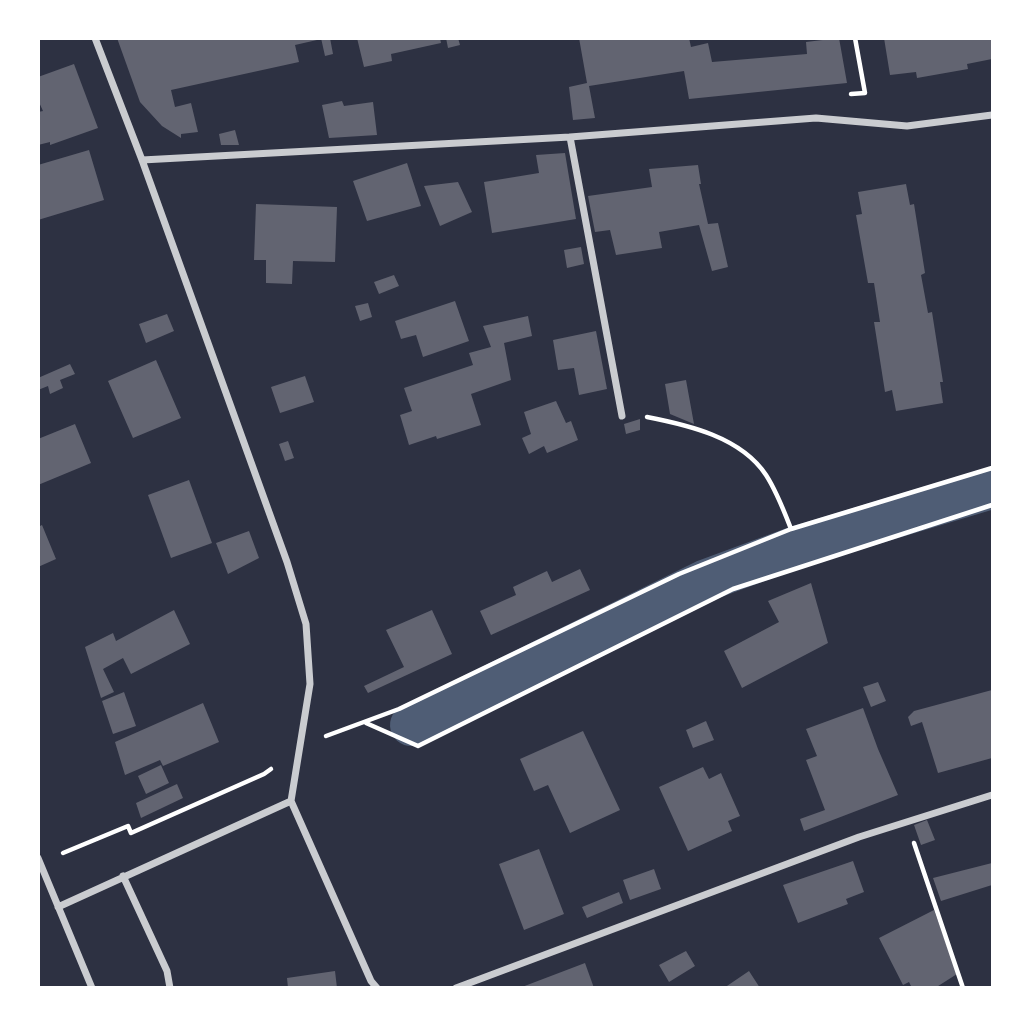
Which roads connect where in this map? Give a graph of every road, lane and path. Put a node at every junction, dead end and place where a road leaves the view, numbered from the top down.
1 (95, 38) edge
2 (855, 38) edge
3 (865, 93) dead end
4 (992, 115) edge
5 (570, 137) junction
6 (142, 160) junction
7 (622, 416) joint
8 (992, 468) edge
9 (992, 505) edge
10 (792, 529) junction
11 (364, 722) junction
12 (299, 746) junction
13 (992, 794) edge
14 (291, 801) junction
15 (907, 822) junction
16 (39, 860) edge
17 (123, 876) junction
18 (58, 907) junction
19 (92, 988) edge
20 (170, 988) edge
21 (377, 988) edge
22 (456, 988) edge
23 (963, 988) edge

1 - 6 street
2 - 3 path
4 - 5 street
5 - 6 street
5 - 7 street
6 - 12 street
7 - 10 path
8 - 10 path
9 - 11 path
10 - 11 path
11 - 12 path
12 - 14 street
12 - 16 path
13 - 15 street
14 - 17 street
14 - 21 street
15 - 22 street
15 - 23 path
16 - 18 street
17 - 18 street
17 - 20 street
18 - 19 street

